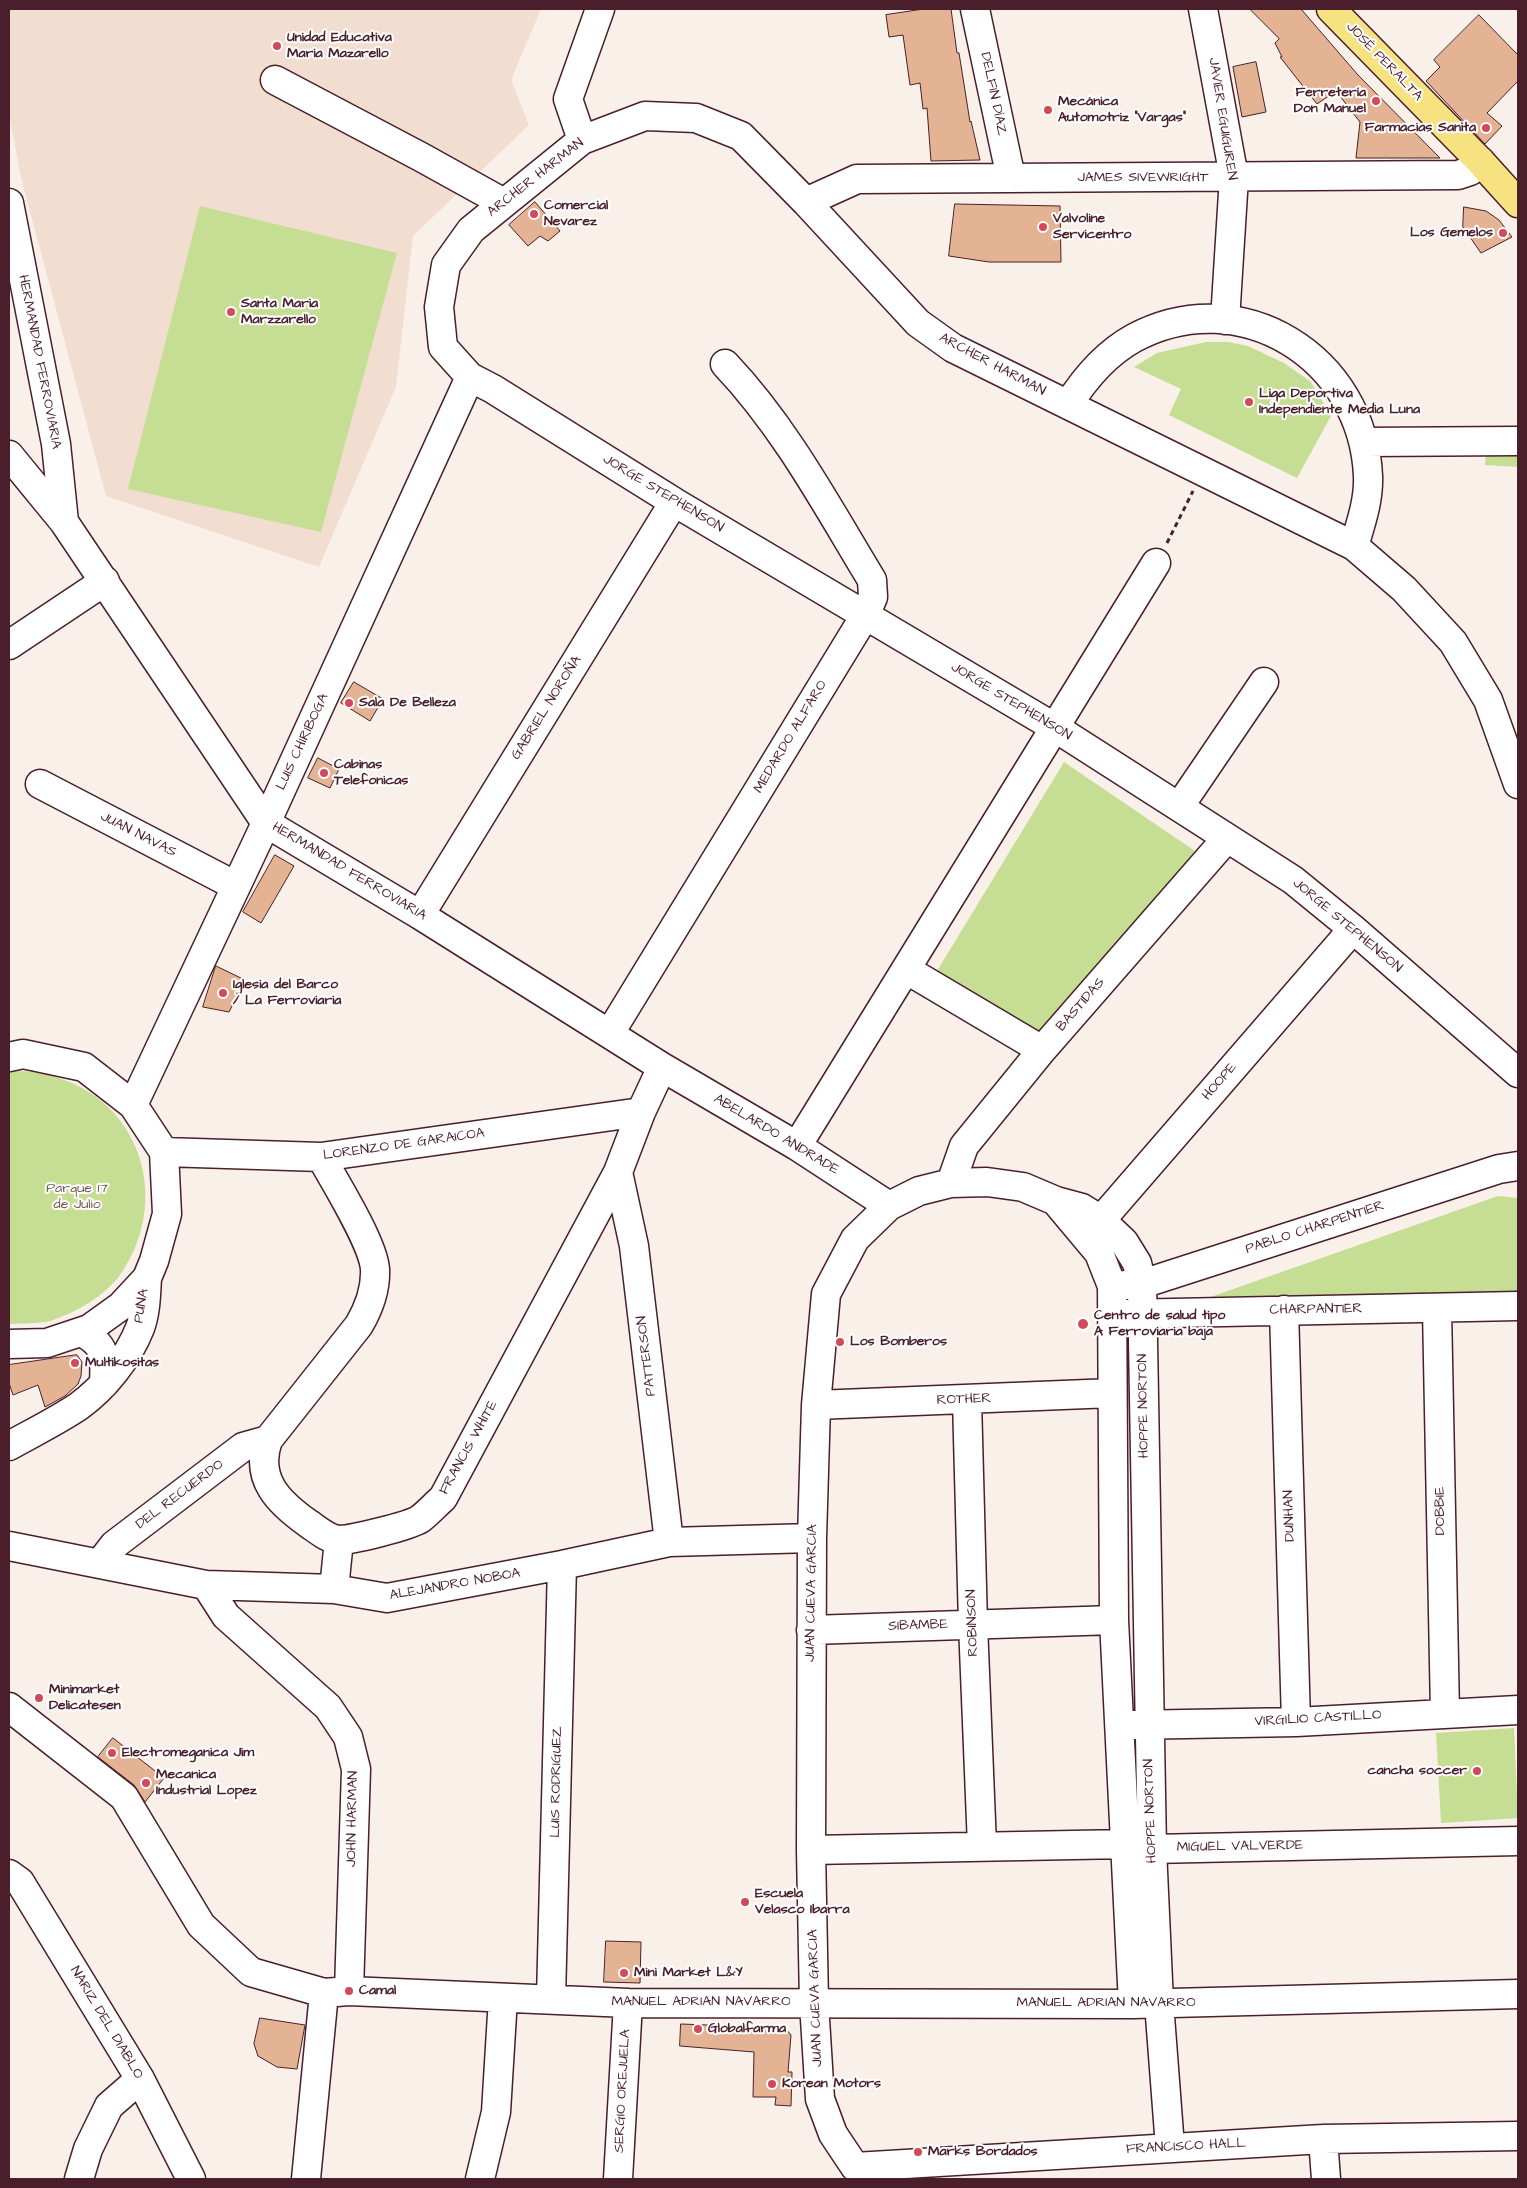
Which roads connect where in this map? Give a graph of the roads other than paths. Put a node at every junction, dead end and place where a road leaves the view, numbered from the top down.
1 (600, 9) edge
2 (975, 9) edge
3 (1203, 9) edge
4 (1331, 9) edge
5 (275, 80) dead end
6 (582, 140) junction
7 (1480, 161) junction
8 (1234, 177) junction
9 (1011, 178) junction
10 (806, 202) junction
11 (9, 203) edge
12 (504, 203) junction
13 (1518, 203) edge
14 (1225, 320) junction
15 (725, 364) dead end
16 (470, 377) junction
17 (1068, 405) junction
18 (1518, 441) edge
19 (1364, 442) junction
20 (9, 455) edge
21 (674, 502) junction
22 (64, 522) junction
23 (1354, 546) junction
24 (1156, 563) road end
25 (105, 581) junction
26 (866, 614) junction
27 (9, 645) edge
28 (1264, 682) dead end
29 (1054, 727) junction
30 (40, 784) dead end
31 (1518, 784) edge
32 (1180, 807) junction
33 (266, 823) junction
34 (1227, 838) junction
35 (236, 886) junction
36 (420, 915) junction
37 (1353, 929) junction
38 (907, 970) junction
39 (610, 1033) junction
40 (1042, 1050) junction
41 (9, 1057) edge
42 (662, 1066) junction
43 (1518, 1073) edge
44 (133, 1105) junction
45 (642, 1112) junction
46 (797, 1146) junction
47 (164, 1152) junction
48 (321, 1157) junction
49 (1518, 1166) edge
50 (618, 1172) junction
51 (951, 1183) junction
52 (1056, 1201) joint
53 (889, 1206) junction
54 (1094, 1228) junction
55 (147, 1278) junction
56 (1142, 1284) junction
57 (1112, 1286) junction
58 (1518, 1306) edge
59 (1438, 1309) junction
60 (1284, 1310) junction
61 (1113, 1314) junction
62 (1143, 1315) junction
63 (81, 1332) junction
64 (9, 1344) edge
65 (104, 1384) junction
66 (1112, 1394) junction
67 (967, 1400) junction
68 (816, 1405) junction
69 (268, 1440) junction
70 (9, 1446) edge
71 (812, 1538) junction
72 (339, 1540) junction
73 (669, 1542) junction
74 (9, 1546) edge
75 (100, 1563) junction
76 (562, 1565) junction
77 (206, 1585) junction
78 (334, 1589) junction
79 (1114, 1620) junction
80 (973, 1624) junction
81 (811, 1630) junction
82 (9, 1707) edge
83 (1518, 1710) edge
84 (1445, 1713) junction
85 (1296, 1722) junction
86 (1149, 1724) junction
87 (1118, 1726) junction
88 (1518, 1841) edge
89 (982, 1846) junction
90 (1139, 1846) junction
91 (812, 1850) junction
92 (9, 1874) edge
93 (337, 1992) junction
94 (1518, 1994) edge
95 (503, 1998) junction
96 (551, 1998) junction
97 (628, 2002) junction
98 (814, 2002) junction
99 (1146, 2004) junction
100 (140, 2079) junction
101 (1518, 2136) edge
102 (1323, 2139) junction
103 (1170, 2147) junction
104 (864, 2173) edge
105 (79, 2179) edge
106 (192, 2179) edge
107 (306, 2179) edge
108 (480, 2179) edge
109 (618, 2179) edge
110 (1326, 2179) edge

1 - 6 street
2 - 9 street, DELFIN DÍAZ
3 - 8 street, JAVIER EGUIGUREN
4 - 7 main road, JOSÉ PERALTA
5 - 12 street
6 - 10 street, ARCHER HARMAN
6 - 12 street, ARCHER HARMAN
7 - 8 street, JAMES SIVEWRIGHT
7 - 13 main road, JOSÉ PERALTA
8 - 9 street, JAMES SIVEWRIGHT
8 - 14 street, JAVIER EGUIGUREN
9 - 10 street, JAMES SIVEWRIGHT
10 - 17 street, ARCHER HARMAN
11 - 22 street, HERMANDAD FERROVIARIA
12 - 16 street, ARCHER HARMAN
14 - 17 street
14 - 19 street
15 - 26 street, MEDARDO ALFARO
16 - 21 street, JORGE STEPHENSON
16 - 33 street, LUIS CHIRIBOGA
17 - 23 street, ARCHER HARMAN
18 - 19 street
19 - 23 street
20 - 22 street, HERMANDAD FERROVIARIA
21 - 26 street, JORGE STEPHENSON
21 - 36 street, GABRIEL NOROÑA
22 - 25 street, HERMANDAD FERROVIARIA
23 - 31 street, ARCHER HARMAN
24 - 29 street
25 - 27 street
25 - 33 street, HERMANDAD FERROVIARIA
26 - 29 street, JORGE STEPHENSON
26 - 39 street, MEDARDO ALFARO
28 - 32 street
29 - 32 street, JORGE STEPHENSON
29 - 38 street
30 - 35 street, JUAN NAVAS
32 - 34 street, JORGE STEPHENSON
33 - 35 street, LUIS CHIRIBOGA
33 - 36 street, HERMANDAD FERROVIARIA
34 - 37 street, JORGE STEPHENSON
34 - 40 street, BASTIDAS
35 - 44 street, LUIS CHIRIBOGA
36 - 39 street, HERMANDAD FERROVIARIA
37 - 43 street, JORGE STEPHENSON
37 - 54 street, HOOPE
38 - 40 street
38 - 46 street
39 - 42 street, HERMANDAD FERROVIARIA
40 - 51 street, BASTIDAS
41 - 44 street
42 - 45 street, FRANCIS WHITE
42 - 46 street, ABELARDO ANDRADE
44 - 47 street
45 - 48 street, LORENZO DE GARAICOA
45 - 50 street, FRANCIS WHITE
46 - 53 street, ABELARDO ANDRADE
47 - 48 street, LORENZO DE GARAICOA
47 - 55 street
48 - 69 street
49 - 56 street, PABLO CHARPENTIER
50 - 72 street, FRANCIS WHITE
50 - 73 street, PATTERSON
51 - 52 street, JUAN CUEVA GARCIA
51 - 53 street, JUAN CUEVA GARCIA
52 - 54 street, HOPPE NORTON
53 - 68 street, JUAN CUEVA GARCIA
54 - 56 street, HOPPE NORTON
54 - 57 street, HOPPE NORTON
55 - 63 street
55 - 65 street, PUNA
56 - 57 street, PABLO CHARPENTIER
56 - 62 street, HOPPE NORTON
57 - 61 street, HOPPE NORTON
58 - 59 street, CHARPANTIER
59 - 60 street, CHARPANTIER
59 - 84 street, DOBBIE
60 - 62 street, CHARPANTIER
60 - 85 street, DUNHAN
61 - 62 street, CHARPANTIER
61 - 66 street, HOPPE NORTON
62 - 86 street, HOPPE NORTON
63 - 64 street
63 - 65 street
65 - 70 street, PUNA
66 - 67 street, ROTHER
66 - 79 street, HOPPE NORTON
67 - 68 street, ROTHER
67 - 80 street, ROBINSON
68 - 71 street, JUAN CUEVA GARCIA
69 - 72 street
69 - 75 street, DEL RECUERDO
71 - 73 street, ALEJANDRO NOBOA
71 - 81 street, JUAN CUEVA GARCIA
72 - 78 street
73 - 76 street, ALEJANDRO NOBOA
74 - 75 street, ALEJANDRO NOBOA
75 - 77 street, ALEJANDRO NOBOA
76 - 78 street, ALEJANDRO NOBOA
76 - 96 street, LUIS RODRIGUEZ
77 - 78 street, ALEJANDRO NOBOA
77 - 93 street, JOHN HARMAN
79 - 80 street, SIBAMBE
79 - 87 street, HOPPE NORTON
80 - 81 street, SIBAMBE
80 - 89 street, ROBINSON
81 - 91 street, JUAN CUEVA GARCIA
82 - 93 street, MANUEL ADRIAN NAVARRO
83 - 84 street, VIRGILIO CASTILLO
84 - 85 street, VIRGILIO CASTILLO
85 - 86 street, VIRGILIO CASTILLO
86 - 87 street, VIRGILIO CASTILLO
86 - 90 street, HOPPE NORTON
87 - 90 street, HOPPE NORTON
88 - 90 street, MIGUEL VALVERDE
89 - 90 street, MIGUEL VALVERDE
89 - 91 street, MIGUEL VALVERDE
90 - 99 street, HOPPE NORTON
91 - 98 street, JUAN CUEVA GARCIA
92 - 100 street, NARIZ DEL DIABLO
93 - 95 street, MANUEL ADRIAN NAVARRO
93 - 107 street, JOHN HARMAN
94 - 99 street, MANUEL ADRIAN NAVARRO
95 - 96 street, MANUEL ADRIAN NAVARRO
95 - 108 street
96 - 97 street, MANUEL ADRIAN NAVARRO
97 - 98 street, MANUEL ADRIAN NAVARRO
97 - 109 street, SERGIO OREJUELA
98 - 99 street, MANUEL ADRIAN NAVARRO
98 - 104 street, JUAN CUEVA GARCIA
99 - 103 street, HOPPE NORTON
100 - 105 street
100 - 106 street, NARIZ DEL DIABLO
101 - 102 street, FRANCISCO HALL
102 - 103 street, FRANCISCO HALL
102 - 110 street
103 - 104 street, FRANCISCO HALL

